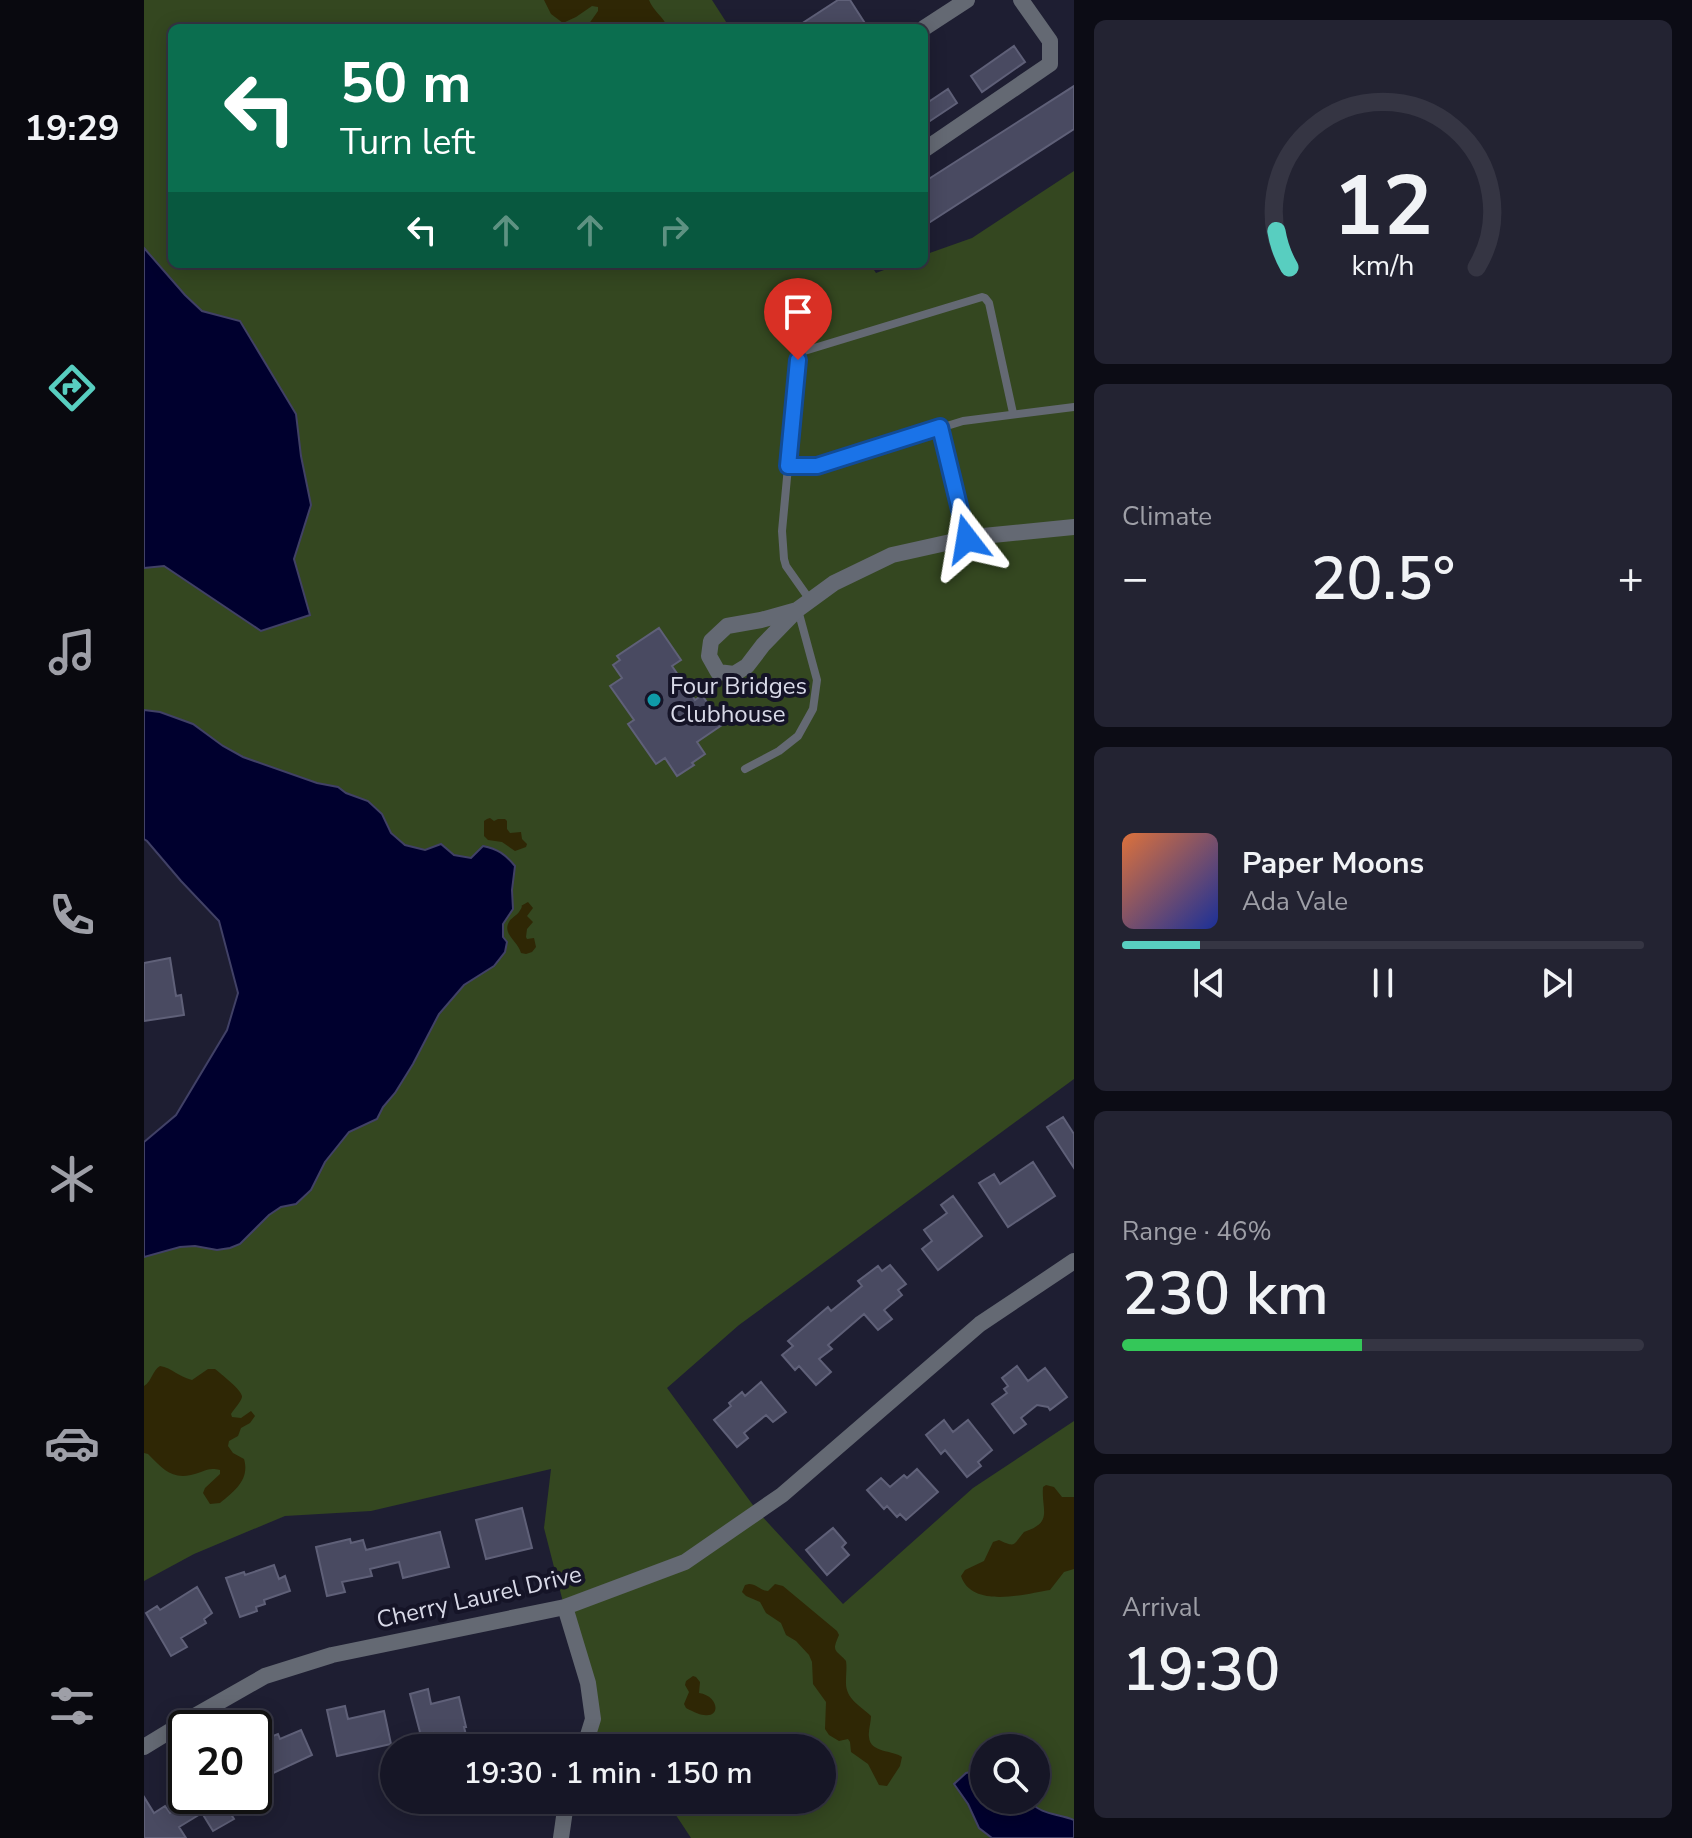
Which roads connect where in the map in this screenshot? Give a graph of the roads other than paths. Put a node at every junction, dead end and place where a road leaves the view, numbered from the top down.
1 (1021, 0) edge
2 (959, 2) edge
3 (928, 25) edge
4 (928, 147) edge
5 (1074, 407) edge
6 (1013, 413) junction
7 (940, 427) junction
8 (788, 466) junction
9 (1074, 527) edge
10 (967, 539) junction
11 (804, 605) junction
12 (745, 769) dead end
13 (1074, 1261) edge
14 (565, 1607) junction
15 (588, 1734) edge
16 (144, 1747) edge
17 (565, 1814) edge
18 (561, 1838) edge

1 - 4 street
2 - 3 street
5 - 6 lane
6 - 7 lane
6 - 8 lane
7 - 8 lane
7 - 10 lane
8 - 11 lane
9 - 10 street
10 - 11 street
11 - 11 street
11 - 12 lane
13 - 14 street, Cherry Laurel Drive
14 - 15 street
14 - 16 street, Cherry Laurel Drive
17 - 18 street

